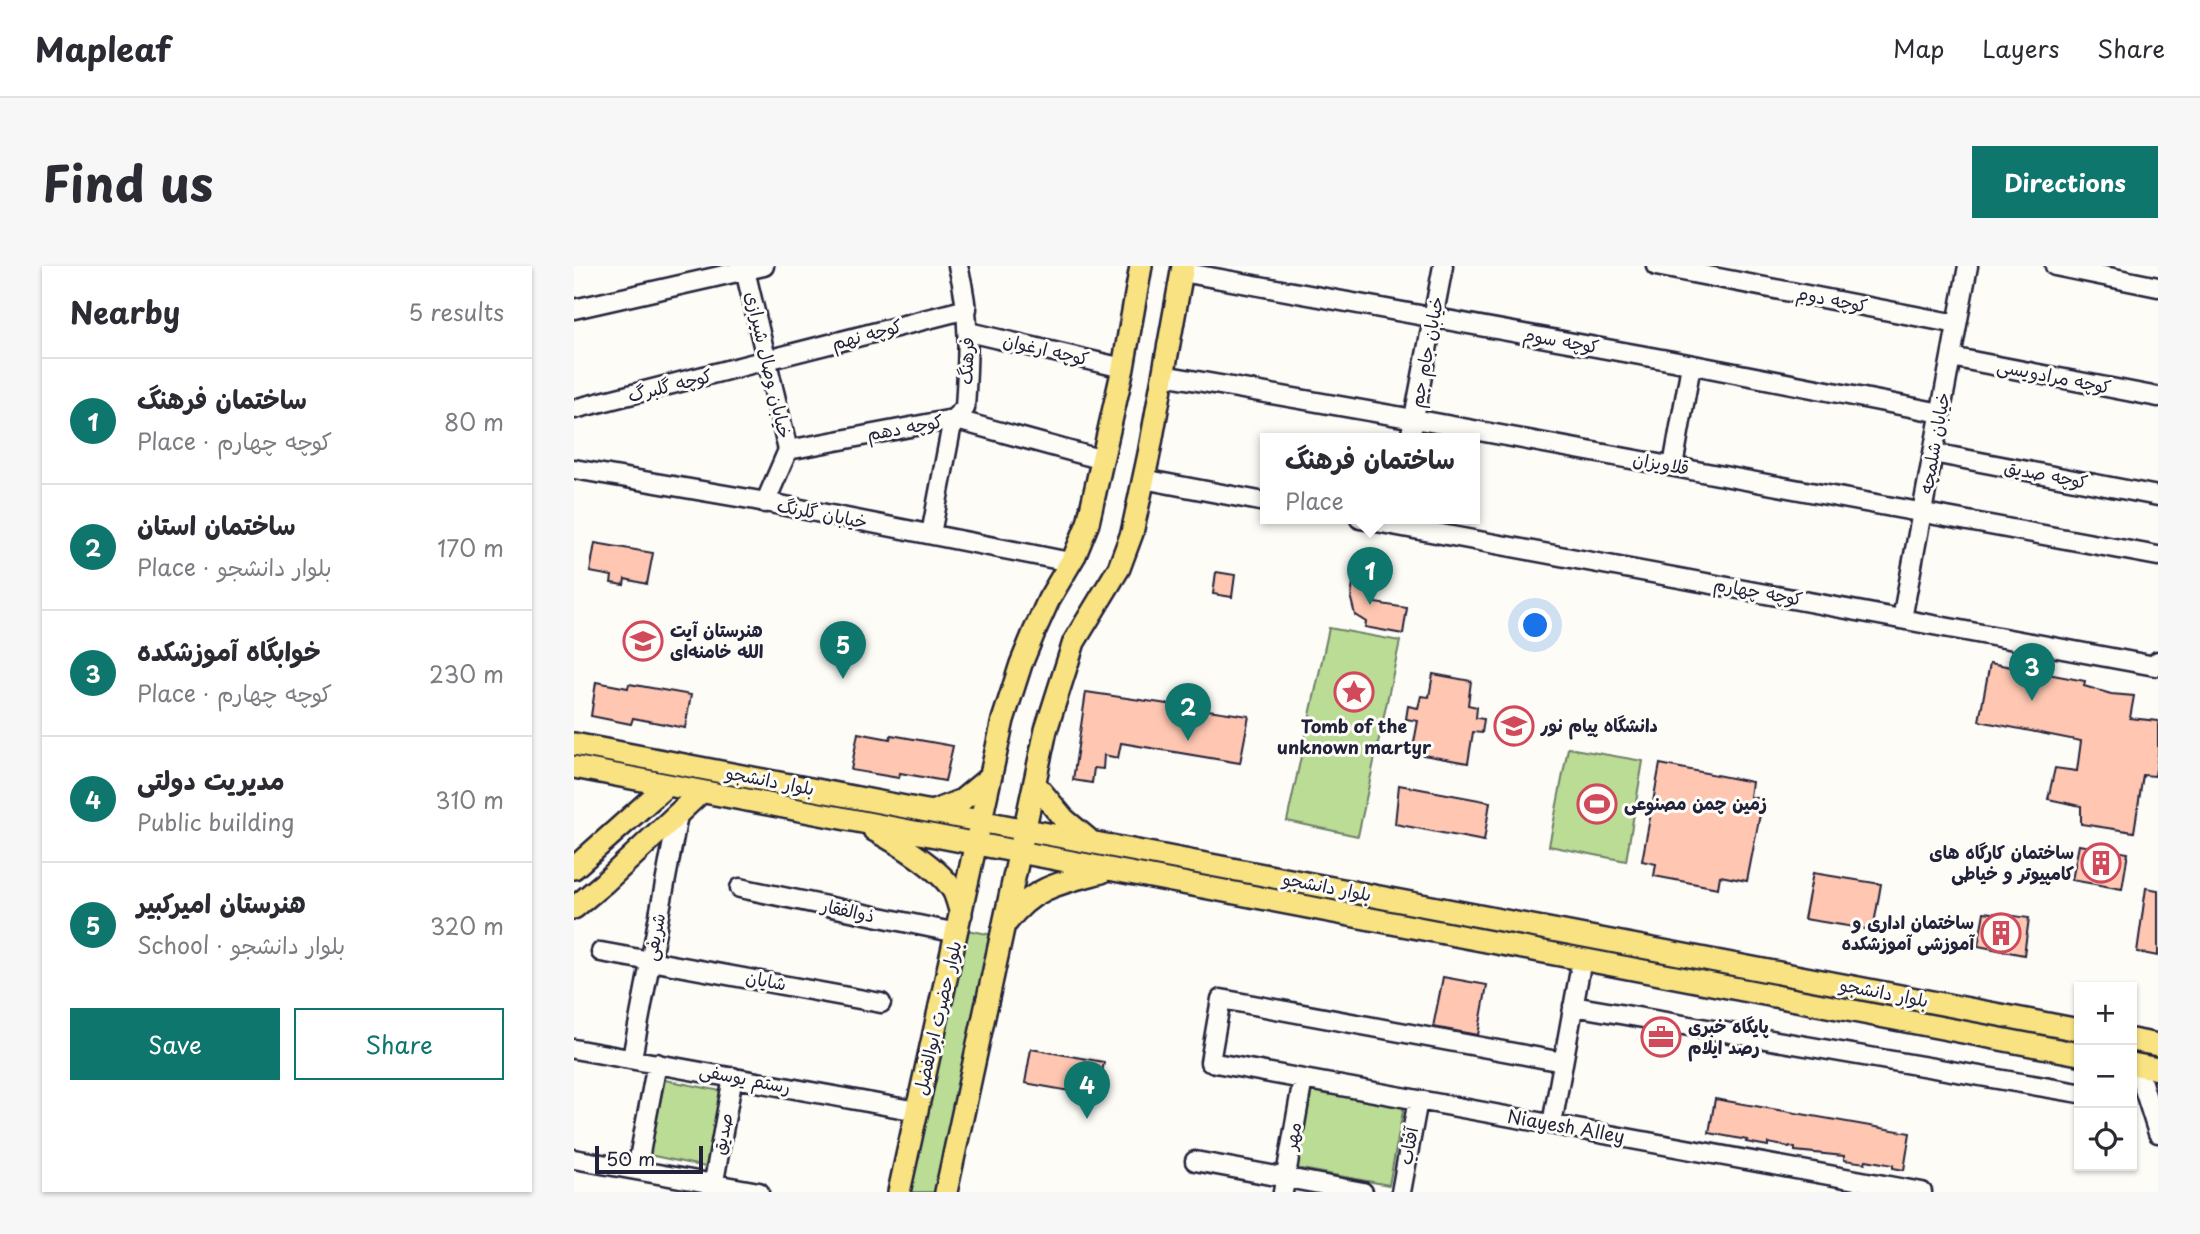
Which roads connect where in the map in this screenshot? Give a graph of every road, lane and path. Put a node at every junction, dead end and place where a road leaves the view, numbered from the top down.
1 (764, 266) edge
2 (1141, 266) edge
3 (1443, 266) edge
4 (1656, 266) edge
5 (1968, 266) edge
6 (2055, 266) edge
7 (964, 268) edge
8 (744, 269) edge
9 (1182, 269) edge
10 (1688, 269) edge
11 (1239, 274) edge
12 (2158, 287) edge
13 (574, 309) edge
14 (967, 309) junction
15 (1433, 318) junction
16 (1957, 324) junction
17 (969, 332) junction
18 (1951, 357) junction
19 (767, 362) junction
20 (1691, 365) junction
21 (1123, 368) junction
22 (1163, 375) junction
23 (2158, 397) edge
24 (574, 409) edge
25 (1941, 413) junction
26 (953, 419) junction
27 (1414, 419) junction
28 (1411, 433) edge
29 (788, 450) junction
30 (1933, 453) junction
31 (1103, 460) junction
32 (1673, 466) junction
33 (574, 468) edge
34 (1143, 479) junction
35 (2158, 496) edge
36 (1260, 501) edge
37 (765, 503) junction
38 (1922, 512) junction
39 (1405, 524) edge
40 (932, 534) junction
41 (2158, 556) edge
42 (1070, 562) junction
43 (1902, 619) junction
44 (2157, 663) edge
45 (574, 744) edge
46 (574, 767) edge
47 (991, 776) junction
48 (1035, 784) junction
49 (667, 785) junction
50 (701, 792) junction
51 (933, 812) junction
52 (678, 815) junction
53 (981, 821) junction
54 (860, 822) junction
55 (1025, 829) junction
56 (1093, 842) junction
57 (976, 845) junction
58 (1020, 853) junction
59 (580, 863) edge
60 (1109, 870) junction
61 (604, 883) junction
62 (740, 888) dead end
63 (574, 908) edge
64 (959, 923) junction
65 (1006, 923) junction
66 (601, 952) dead end
67 (651, 960) junction
68 (1582, 960) junction
69 (881, 1003) dead end
70 (1573, 1006) junction
71 (2074, 1029) edge
72 (2137, 1041) edge
73 (2158, 1045) edge
74 (574, 1049) edge
75 (2074, 1053) edge
76 (632, 1058) junction
77 (1563, 1062) junction
78 (657, 1063) junction
79 (2137, 1065) edge
80 (2158, 1069) edge
81 (733, 1077) junction
82 (1303, 1079) junction
83 (2137, 1084) edge
84 (2074, 1092) edge
85 (1418, 1100) junction
86 (2140, 1103) edge
87 (917, 1111) junction
88 (1552, 1124) junction
89 (2158, 1133) edge
90 (574, 1158) edge
91 (1195, 1161) dead end
92 (637, 1169) junction
93 (1284, 1185) edge
94 (713, 1188) edge
95 (1879, 1188) edge
96 (760, 1192) edge
97 (899, 1192) edge
98 (946, 1192) edge
99 (1363, 1192) edge
100 (1401, 1192) edge
101 (1922, 1192) edge

1 - 8 street
2 - 21 main road, بلوار حضرت ابوالفضل
3 - 15 street, خیابان جام جم
4 - 10 street, کوچه دوم
5 - 16 street, خیابان شلمچه
6 - 12 street
7 - 14 street, فرهنگ
8 - 13 street
8 - 19 street, خیابان وصال شیرازی
9 - 11 street, کوچه سوم
9 - 22 main road
10 - 16 street, کوچه دوم
11 - 15 street, کوچه سوم
14 - 17 street, فرهنگ
14 - 19 street, کوچه نهم
15 - 20 street, کوچه سوم
15 - 27 street, خیابان جام جم
16 - 18 street, خیابان شلمچه
17 - 21 street, کوچه ارغوان
17 - 26 street, فرهنگ
18 - 23 street, کوچه مرادویسی
18 - 25 street, خیابان شلمچه
19 - 24 street, کوچه گلبرگ
19 - 29 street, خیابان وصال شیرازی
20 - 25 street, کوچه سوم
20 - 32 street
21 - 31 main road, بلوار حضرت ابوالفضل
22 - 27 street, قلاویزان
22 - 34 main road
25 - 30 street, خیابان شلمچه
26 - 29 street, کوچه دهم
26 - 31 street, کوچه دهم
26 - 40 street, فرهنگ
27 - 28 street, خیابان جام جم
27 - 32 street, قلاویزان
29 - 37 street, خیابان وصال شیرازی
30 - 35 street, کوچه صدیق
30 - 38 street, خیابان شلمچه
31 - 42 main road, بلوار حضرت ابوالفضل
32 - 38 street, قلاویزان
33 - 37 street, خیابان گلرنگ
34 - 36 street
34 - 48 main road
37 - 40 street, خیابان گلرنگ
38 - 41 street, قلاویزان
38 - 43 street, خیابان شلمچه
39 - 43 street, کوچه چهارم
40 - 42 street, خیابان گلرنگ
42 - 47 main road, بلوار حضرت ابوالفضل
43 - 44 street, کوچه چهارم
45 - 51 main road, بلوار دانشجو
46 - 49 main road, بلوار دانشجو
47 - 51 main road
47 - 53 main road, بلوار حضرت ابوالفضل
48 - 55 main road
48 - 56 main road
49 - 50 main road, بلوار دانشجو
49 - 59 main road
50 - 52 main road
50 - 54 main road, بلوار دانشجو
51 - 53 main road, بلوار دانشجو
52 - 61 main road
52 - 67 street, شریفی
53 - 55 main road, بلوار دانشجو
53 - 57 main road, بلوار حضرت ابوالفضل
54 - 57 main road, بلوار دانشجو
54 - 64 main road
55 - 56 main road, بلوار دانشجو
55 - 58 main road
56 - 71 main road, بلوار دانشجو
57 - 58 main road, بلوار دانشجو
57 - 64 main road, بلوار حضرت ابوالفضل
58 - 60 main road, بلوار دانشجو
58 - 65 main road
59 - 61 main road
60 - 65 main road
60 - 68 main road, بلوار دانشجو
61 - 63 main road
62 - 64 street, ذوالفقار
64 - 87 main road, بلوار حضرت ابوالفضل
65 - 98 main road
66 - 67 street, شایان
67 - 69 street, شایان
67 - 76 street, شریفی
68 - 70 street
68 - 75 main road, بلوار دانشجو
70 - 77 street
70 - 84 street
72 - 73 main road
74 - 76 street, رستم یوسفی
76 - 78 street, رستم یوسفی
77 - 82 street, Niayesh Alley
77 - 88 street
78 - 81 street, رستم یوسفی
78 - 92 street
79 - 80 main road
81 - 87 street, رستم یوسفی
81 - 94 street, صدیق
82 - 85 street, Niayesh Alley
82 - 93 street, مهر
83 - 86 street
85 - 88 street, Niayesh Alley
85 - 100 street, آفتاب
86 - 89 street
87 - 97 main road, بلوار حضرت ابوالفضل
88 - 95 street, Niayesh Alley
90 - 92 street
91 - 93 street
92 - 94 street
93 - 99 street
94 - 96 street
95 - 101 street, Niayesh Alley

